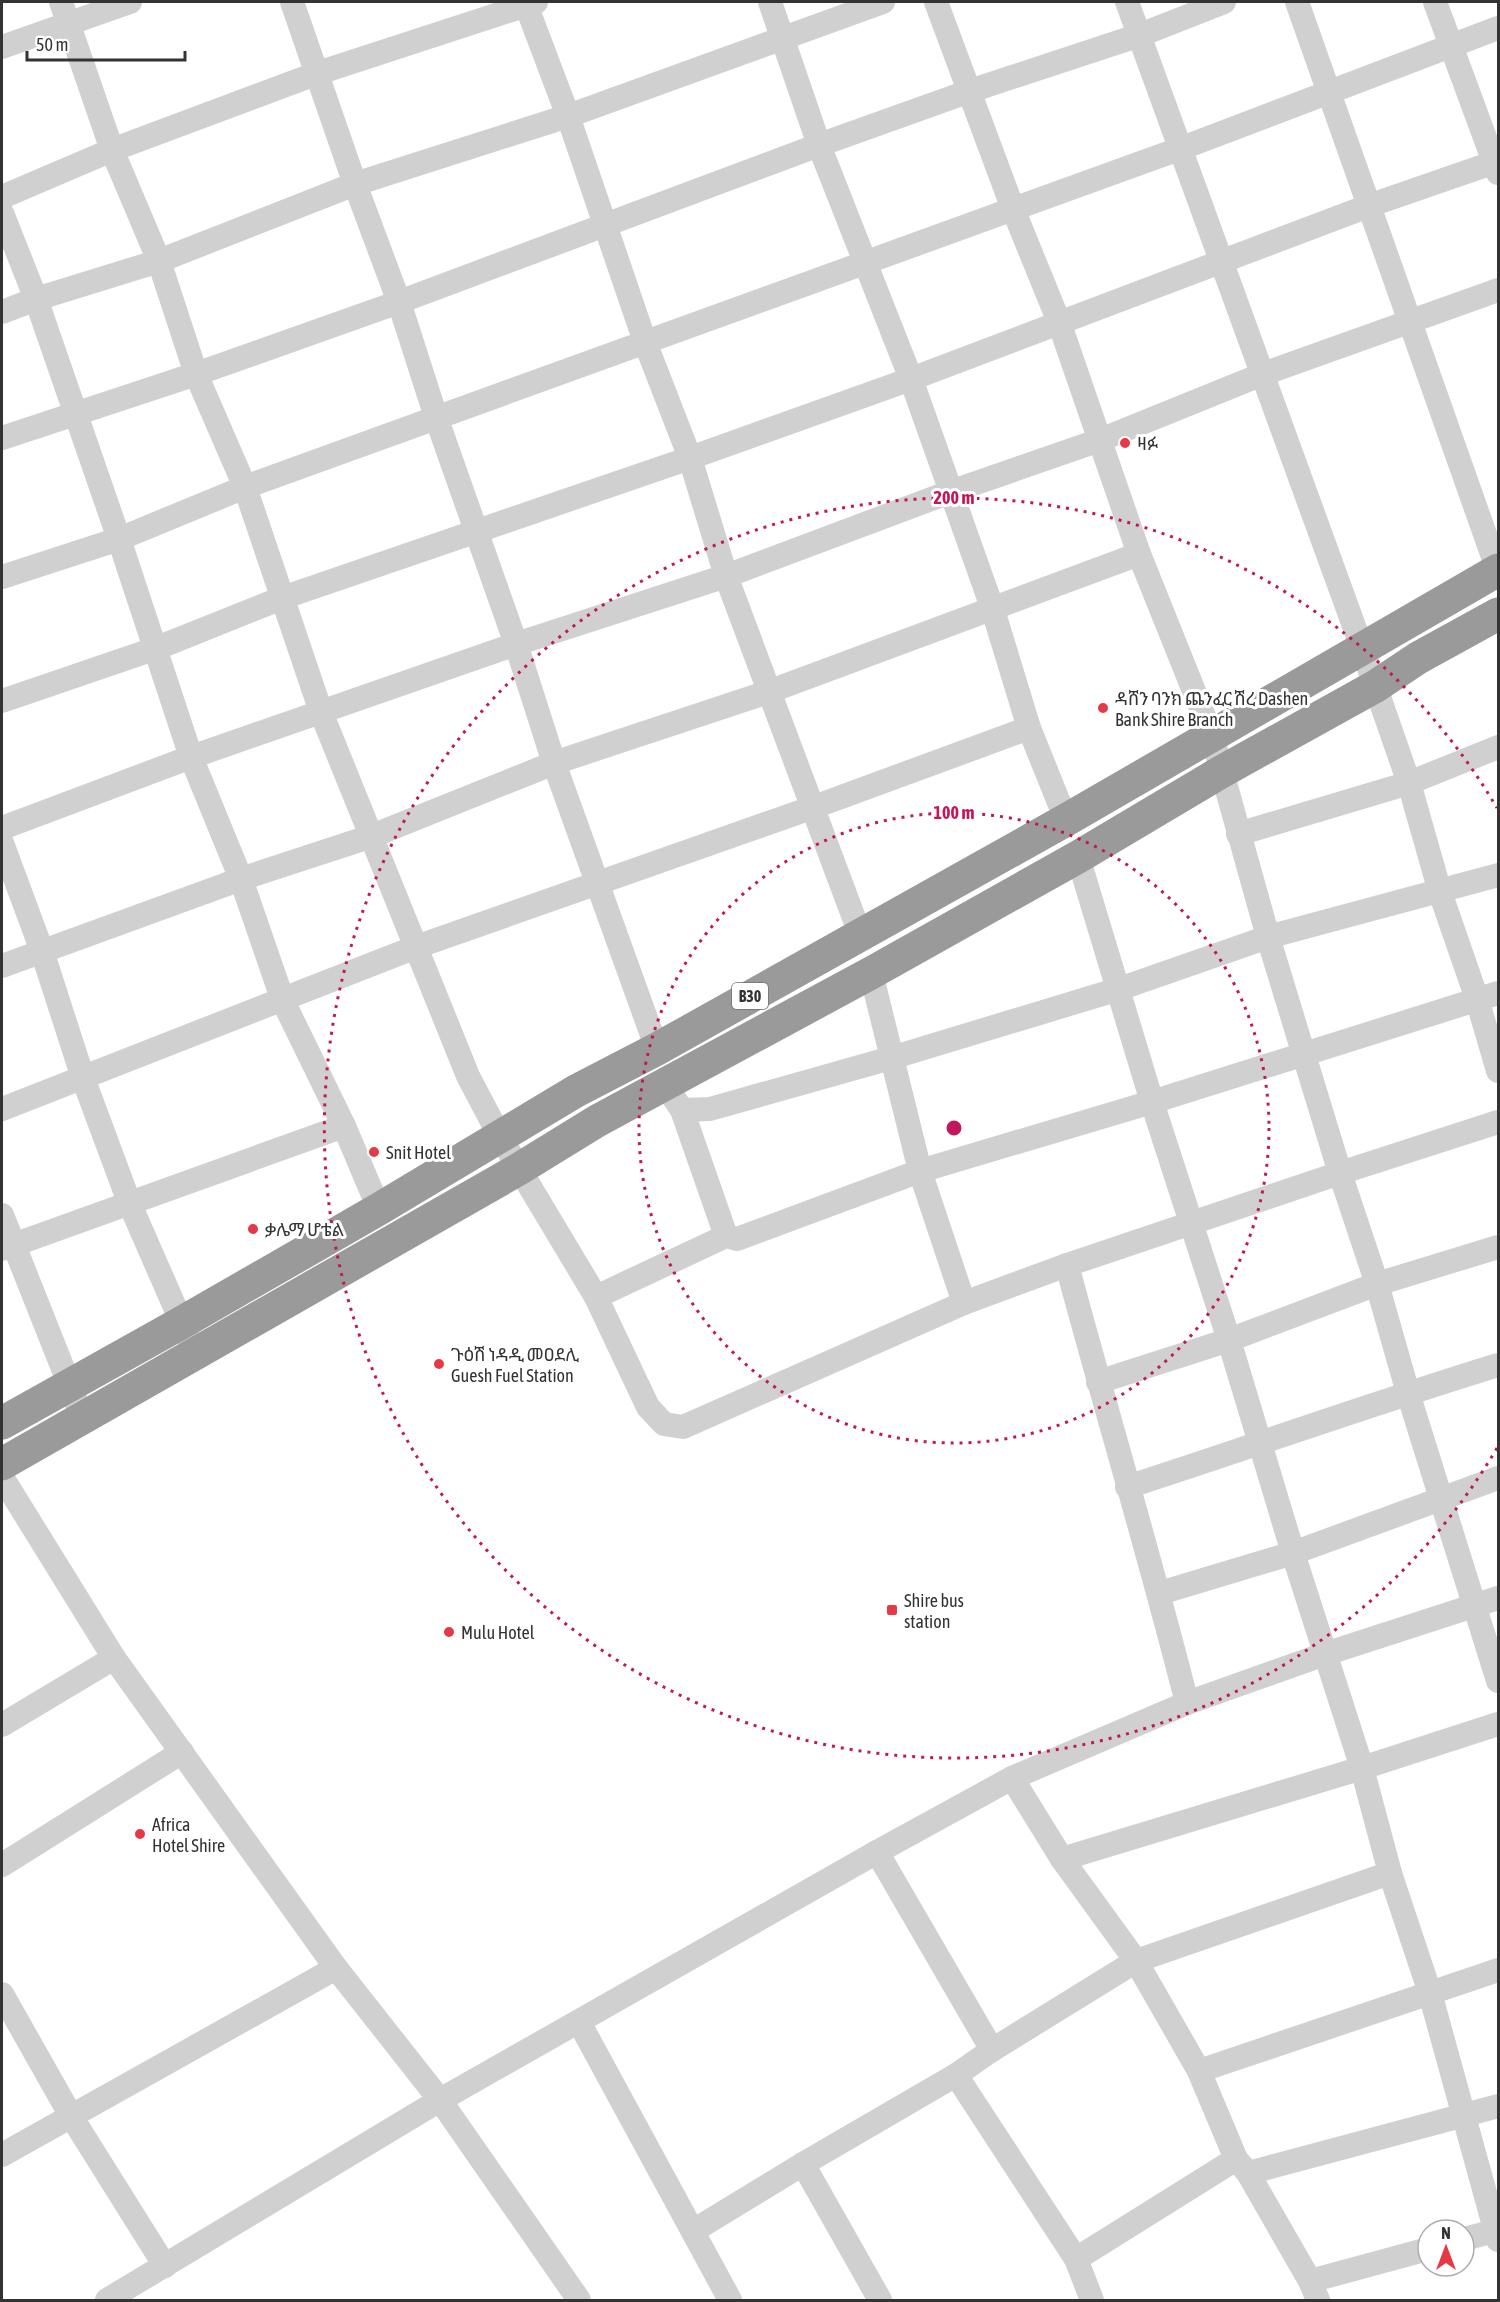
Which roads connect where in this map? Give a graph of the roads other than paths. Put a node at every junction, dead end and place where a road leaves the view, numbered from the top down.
1 (130, 2) edge
2 (292, 2) edge
3 (770, 2) edge
4 (883, 2) edge
5 (936, 2) edge
6 (1127, 2) edge
7 (1224, 2) edge
8 (1297, 2) edge
9 (1435, 2) edge
10 (529, 3) edge
11 (65, 13) edge
12 (1498, 28) edge
13 (1140, 35) junction
14 (783, 38) junction
15 (1452, 46) junction
16 (2, 47) edge
17 (318, 73) junction
18 (970, 91) junction
19 (1330, 93) junction
20 (568, 116) junction
21 (819, 145) junction
22 (1182, 148) junction
23 (112, 150) junction
24 (1497, 165) edge
25 (355, 184) junction
26 (2, 197) edge
27 (1371, 205) junction
28 (1013, 209) junction
29 (2, 213) edge
30 (604, 226) junction
31 (1223, 260) junction
32 (159, 261) junction
33 (865, 261) junction
34 (1498, 290) edge
35 (36, 299) junction
36 (399, 302) junction
37 (2, 312) edge
38 (1059, 322) junction
39 (1409, 322) junction
40 (645, 342) junction
41 (196, 374) junction
42 (1263, 374) junction
43 (911, 379) junction
44 (76, 415) junction
45 (436, 417) junction
46 (2, 438) edge
47 (1100, 440) junction
48 (690, 458) junction
49 (244, 487) junction
50 (950, 492) junction
51 (476, 531) junction
52 (119, 539) junction
53 (1140, 554) junction
54 (1498, 570) edge
55 (726, 576) junction
56 (2, 577) edge
57 (282, 598) junction
58 (993, 610) junction
59 (1498, 614) edge
60 (516, 644) junction
61 (157, 648) junction
62 (1362, 648) junction
63 (1376, 686) junction
64 (768, 692) junction
65 (2, 701) edge
66 (321, 712) junction
67 (1029, 728) junction
68 (1212, 736) junction
69 (1498, 747) edge
70 (191, 757) junction
71 (554, 763) junction
72 (1221, 772) junction
73 (1409, 783) junction
74 (814, 807) junction
75 (1066, 820) junction
76 (2, 828) edge
77 (1238, 834) junction
78 (372, 836) junction
79 (2, 843) edge
80 (1078, 856) junction
81 (1498, 876) edge
82 (242, 879) junction
83 (598, 882) junction
84 (1440, 892) junction
85 (860, 934) junction
86 (1268, 937) junction
87 (416, 947) junction
88 (42, 951) junction
89 (2, 966) edge
90 (871, 973) junction
91 (1119, 989) junction
92 (1488, 996) edge
93 (283, 1001) junction
94 (657, 1049) junction
95 (1305, 1054) junction
96 (891, 1058) junction
97 (1498, 1071) edge
98 (83, 1078) junction
99 (674, 1098) junction
100 (1152, 1102) junction
101 (2, 1109) edge
102 (1498, 1122) edge
103 (344, 1126) junction
104 (499, 1135) junction
105 (519, 1169) junction
106 (920, 1171) junction
107 (1340, 1173) junction
108 (413, 1188) junction
109 (129, 1202) junction
110 (379, 1209) junction
111 (2, 1215) edge
112 (432, 1219) junction
113 (1191, 1224) junction
114 (726, 1236) junction
115 (8, 1246) edge
116 (1498, 1247) edge
117 (1067, 1265) junction
118 (1377, 1284) junction
119 (596, 1297) junction
120 (964, 1303) junction
121 (181, 1323) junction
122 (1229, 1340) junction
123 (197, 1354) junction
124 (1498, 1365) edge
125 (1098, 1382) junction
126 (69, 1384) junction
127 (1408, 1392) junction
128 (83, 1419) junction
129 (2, 1423) edge
130 (1261, 1444) junction
131 (2, 1464) edge
132 (2, 1477) edge
133 (1498, 1478) edge
134 (1127, 1486) junction
135 (1442, 1497) junction
136 (1293, 1553) junction
137 (1160, 1593) junction
138 (1498, 1598) edge
139 (1475, 1605) junction
140 (1325, 1654) junction
141 (114, 1658) junction
142 (1498, 1681) edge
143 (1187, 1703) junction
144 (1498, 1724) edge
145 (2, 1725) edge
146 (182, 1752) junction
147 (1362, 1768) junction
148 (1012, 1778) junction
149 (878, 1852) junction
150 (1062, 1859) junction
151 (2, 1865) edge
152 (1390, 1873) junction
153 (1136, 1961) junction
154 (336, 1968) junction
155 (1498, 1970) edge
156 (1430, 1993) junction
157 (2, 1994) edge
158 (579, 2022) junction
159 (992, 2050) junction
160 (1199, 2071) junction
161 (956, 2075) junction
162 (440, 2100) junction
163 (1498, 2106) edge
164 (1465, 2115) junction
165 (70, 2116) junction
166 (2, 2155) edge
167 (803, 2164) junction
168 (1242, 2166) junction
169 (693, 2231) junction
170 (1498, 2233) edge
171 (1476, 2237) edge
172 (1416, 2253) edge
173 (1076, 2259) junction
174 (165, 2266) junction
175 (1314, 2291) edge
176 (107, 2301) edge
177 (579, 2301) edge
178 (730, 2301) edge
179 (880, 2301) edge
180 (1092, 2301) edge

1 - 11 street
2 - 17 street
3 - 14 street
4 - 14 street
5 - 18 street
6 - 13 street
7 - 13 street
8 - 19 street
9 - 15 street
10 - 17 street
10 - 20 street
11 - 16 street
11 - 23 street
12 - 15 street
13 - 18 street
13 - 22 street
14 - 20 street
14 - 21 street
15 - 19 street
15 - 24 street
17 - 23 street
17 - 25 street
18 - 21 street
18 - 28 street
19 - 22 street
19 - 27 street
20 - 25 street
20 - 30 street
21 - 30 street
21 - 33 street
22 - 28 street
22 - 31 street
23 - 26 street
23 - 32 street
24 - 27 street
25 - 32 street
25 - 36 street
27 - 31 street
27 - 39 street
28 - 33 street
28 - 38 street
29 - 35 street
30 - 36 street
30 - 40 street
31 - 38 street
31 - 42 street
32 - 35 street
32 - 41 street
33 - 40 street
33 - 43 street
34 - 39 street
35 - 37 street
35 - 44 street
36 - 41 street
36 - 45 street
38 - 43 street
38 - 47 street
39 - 42 street
39 - 54 street
40 - 45 street
40 - 48 street
41 - 44 street
41 - 49 street
42 - 47 street
42 - 62 street
43 - 48 street
43 - 50 street
44 - 46 street
44 - 52 street
45 - 49 street
45 - 51 street
47 - 50 street
47 - 53 street
48 - 51 street
48 - 55 street
49 - 52 street
49 - 57 street
50 - 55 street
50 - 58 street
51 - 57 street
51 - 60 street
52 - 56 street
52 - 61 street
53 - 58 street
53 - 68 street
54 - 62 highway, B30
55 - 60 street
55 - 64 street
57 - 61 street
57 - 66 street
58 - 64 street
58 - 67 street
59 - 63 highway, B30
60 - 66 street
60 - 71 street
61 - 65 street
61 - 70 street
62 - 63 street
62 - 68 highway, B30
63 - 72 highway, B30
63 - 73 street
64 - 71 street
64 - 74 street
66 - 70 street
66 - 78 street
67 - 74 street
67 - 75 street
68 - 72 street
68 - 75 highway, B30
69 - 73 street
70 - 76 street
70 - 82 street
71 - 78 street
71 - 83 street
72 - 77 street
72 - 80 highway, B30
73 - 77 street
73 - 84 street
74 - 83 street
74 - 85 street
75 - 85 highway, B30
77 - 86 street
78 - 82 street
78 - 87 street
79 - 88 street
80 - 90 highway, B30
80 - 91 street
81 - 84 street
82 - 88 street
82 - 93 street
83 - 87 street
83 - 94 street
84 - 86 street
84 - 92 street
85 - 94 highway, B30
86 - 91 street
86 - 95 street
87 - 93 street
87 - 104 street
88 - 89 street
88 - 98 street
90 - 96 street
90 - 99 highway, B30
91 - 96 street
91 - 100 street
92 - 95 street
92 - 97 street
93 - 98 street
93 - 103 street
94 - 104 highway, B30
95 - 100 street
95 - 107 street
96 - 99 street
96 - 106 street
98 - 101 street
98 - 109 street
99 - 105 highway, B30
99 - 114 street
100 - 106 street
100 - 113 street
102 - 107 street
103 - 109 street
103 - 110 street
104 - 105 street
104 - 108 highway, B30
105 - 112 highway, B30
105 - 119 street
106 - 114 street
106 - 120 street
107 - 113 street
107 - 118 street
108 - 110 highway, B30
108 - 112 highway
109 - 115 street
109 - 121 street
110 - 121 highway, B30
111 - 115 street
112 - 123 highway, B30
113 - 117 street
113 - 122 street
114 - 119 street
115 - 126 street
116 - 118 street
117 - 120 street
117 - 125 street
118 - 122 street
118 - 127 street
119 - 120 street
121 - 123 street
121 - 126 highway, B30
122 - 125 street
122 - 130 street
123 - 128 highway, B30
124 - 127 street
125 - 134 street
126 - 128 street
126 - 129 highway, B30
127 - 130 street
127 - 135 street
128 - 131 highway, B30
130 - 134 street
130 - 136 street
132 - 141 street
133 - 135 street
134 - 137 street
135 - 136 street
135 - 139 street
136 - 137 street
136 - 140 street
137 - 143 street
138 - 139 street
139 - 140 street
139 - 142 street
140 - 143 street
140 - 147 street
141 - 145 street
141 - 146 street
143 - 148 street
144 - 147 street
146 - 151 street
146 - 154 street
147 - 150 street
147 - 152 street
148 - 149 street
148 - 150 street
149 - 158 street
149 - 159 street
150 - 153 street
152 - 153 street
152 - 156 street
153 - 159 street
153 - 160 street
154 - 162 street
154 - 165 street
155 - 156 street
156 - 160 street
156 - 164 street
157 - 165 street
158 - 162 street
158 - 169 street
159 - 161 street
160 - 168 street
161 - 167 street
161 - 173 street
162 - 174 street
162 - 177 street
163 - 164 street
164 - 168 street
164 - 170 street
165 - 166 street
165 - 174 street
167 - 169 street
167 - 179 street
168 - 173 street
168 - 175 street
169 - 178 street
170 - 171 street
172 - 175 street
173 - 180 street
174 - 176 street

